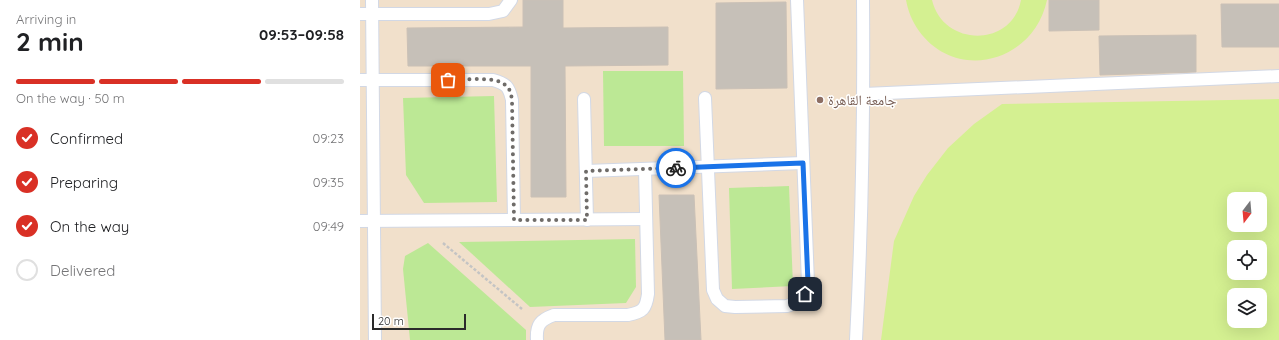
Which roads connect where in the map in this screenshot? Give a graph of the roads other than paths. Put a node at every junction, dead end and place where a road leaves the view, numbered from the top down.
1 (372, 0) edge
2 (512, 0) edge
3 (797, 0) edge
4 (863, 0) edge
5 (360, 14) edge
6 (372, 14) junction
7 (1279, 76) edge
8 (360, 80) edge
9 (373, 80) junction
10 (864, 94) junction
11 (705, 98) dead end
12 (584, 99) dead end
13 (803, 163) junction
14 (708, 167) junction
15 (645, 169) junction
16 (586, 171) junction
17 (646, 219) junction
18 (514, 220) junction
19 (587, 220) junction
20 (360, 221) edge
21 (374, 221) junction
22 (375, 340) edge
23 (537, 340) edge
24 (856, 340) edge

1 - 6 lane
2 - 6 lane
3 - 13 lane
4 - 10 lane
5 - 6 lane
6 - 9 lane
7 - 10 lane
8 - 9 lane
9 - 18 lane
9 - 21 lane
10 - 24 lane
11 - 14 lane
12 - 16 lane
13 - 14 lane
13 - 14 lane
14 - 15 lane
15 - 16 lane
15 - 17 lane
16 - 19 lane
17 - 19 lane
17 - 23 lane
18 - 19 lane
18 - 21 lane
20 - 21 lane
21 - 22 lane

